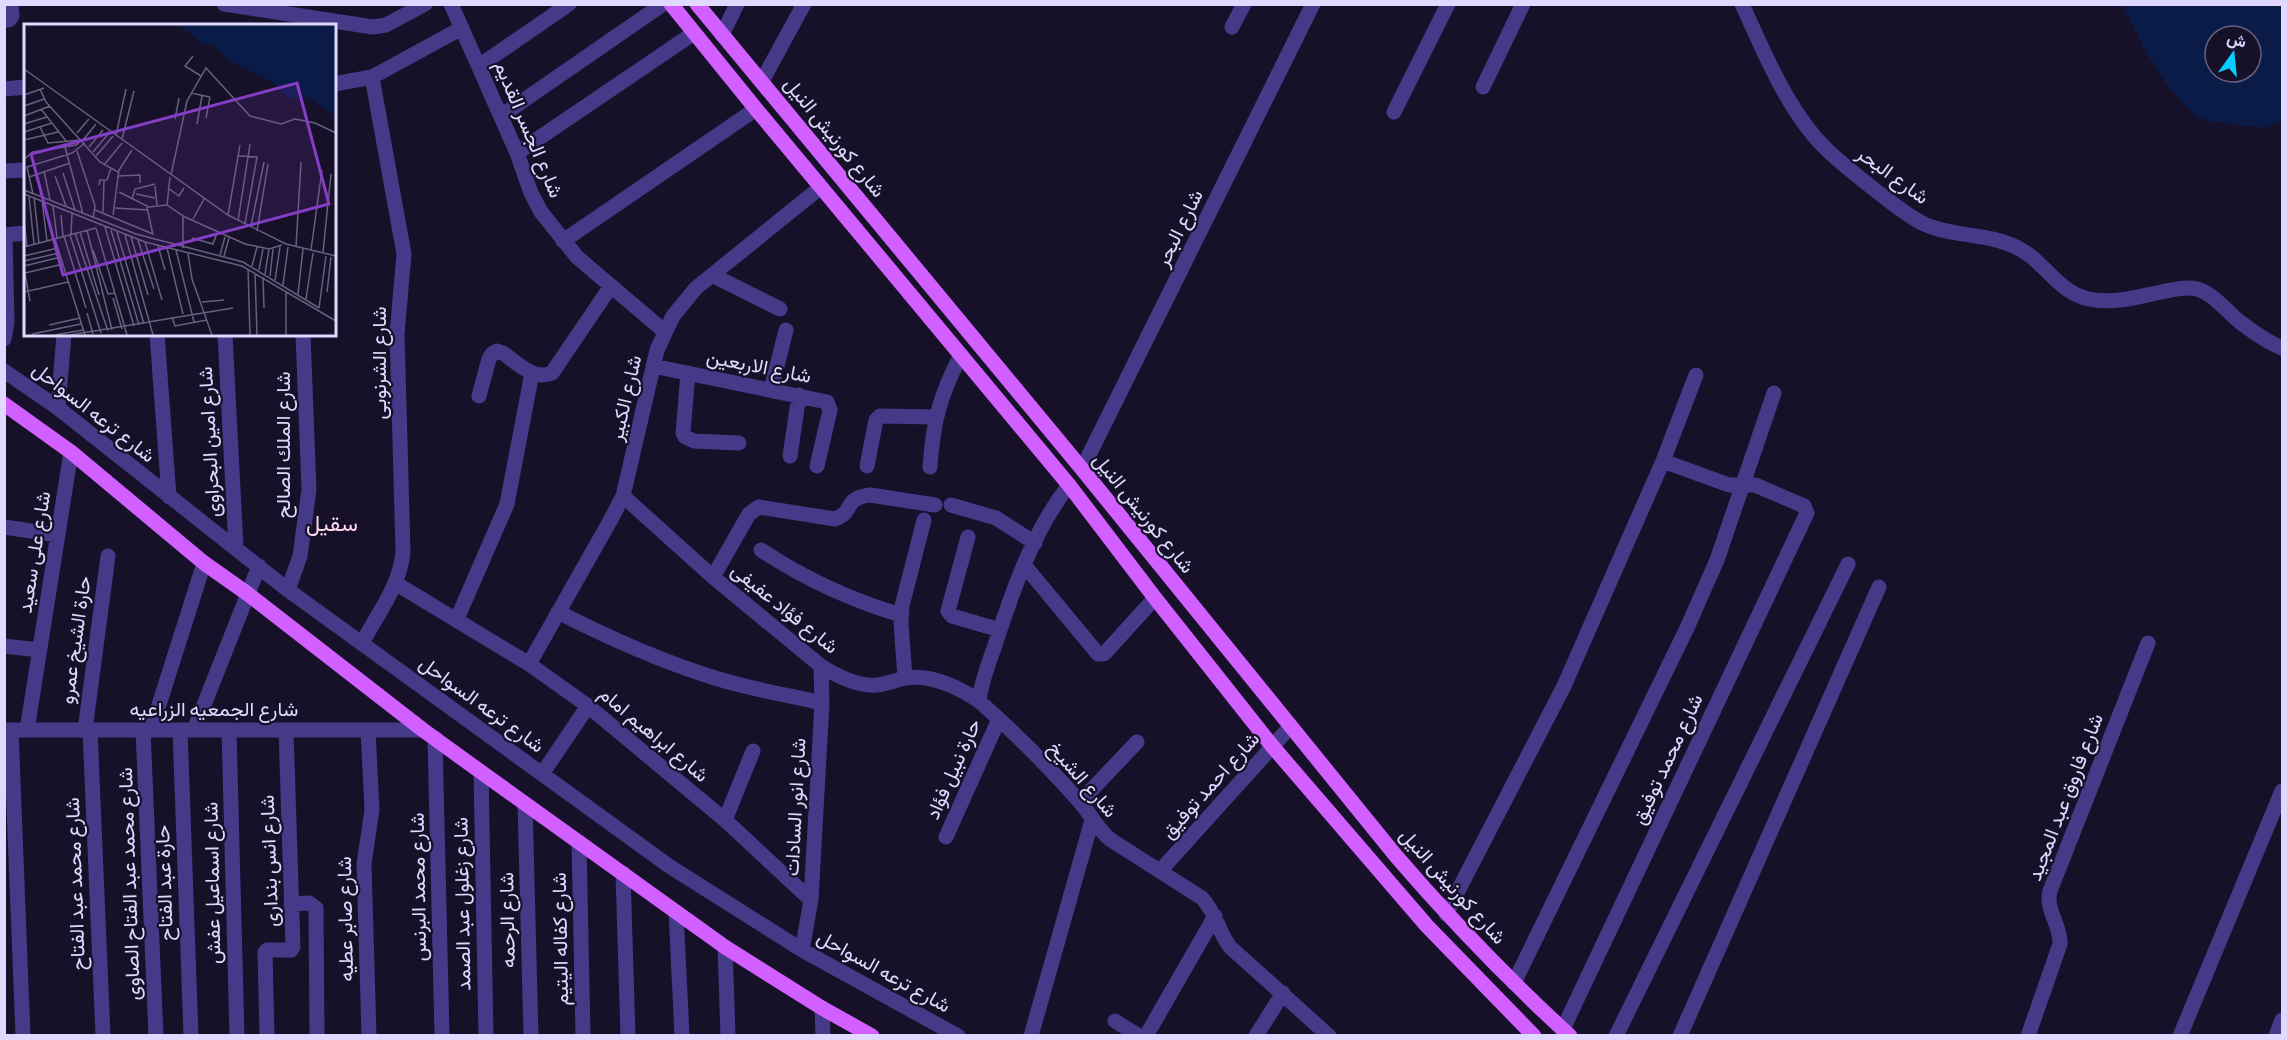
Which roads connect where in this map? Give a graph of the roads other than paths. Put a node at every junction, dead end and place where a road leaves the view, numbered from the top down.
1 (11, 4) edge
2 (225, 4) edge
3 (425, 4) edge
4 (451, 4) edge
5 (569, 4) edge
6 (663, 4) edge
7 (671, 4) edge
8 (698, 4) edge
9 (737, 4) edge
10 (804, 4) edge
11 (1244, 4) edge
12 (1313, 4) edge
13 (1448, 4) edge
14 (1523, 4) edge
15 (1742, 4) edge
16 (290, 19) edge
17 (4, 20) edge
18 (1232, 27) dead end
19 (462, 28) junction
20 (694, 33) junction
21 (722, 34) junction
22 (479, 66) junction
23 (372, 77) junction
24 (762, 81) junction
25 (336, 84) edge
26 (24, 87) edge
27 (1483, 87) dead end
28 (4, 89) edge
29 (756, 109) junction
30 (1394, 112) dead end
31 (501, 116) junction
32 (517, 153) junction
33 (24, 170) edge
34 (4, 171) edge
35 (821, 188) junction
36 (24, 232) edge
37 (5, 235) edge
38 (563, 241) junction
39 (895, 243) junction
40 (878, 256) junction
41 (712, 275) junction
42 (610, 286) junction
43 (780, 309) dead end
44 (786, 330) dead end
45 (664, 331) junction
46 (64, 336) edge
47 (157, 336) edge
48 (225, 336) edge
49 (303, 336) edge
50 (4, 339) edge
51 (2283, 348) edge
52 (961, 355) junction
53 (653, 366) junction
54 (4, 371) edge
55 (532, 373) junction
56 (688, 373) junction
57 (1696, 375) dead end
58 (771, 390) junction
59 (1774, 393) dead end
60 (799, 395) junction
61 (479, 396) dead end
62 (4, 404) edge
63 (58, 408) junction
64 (936, 417) junction
65 (739, 443) dead end
66 (71, 452) junction
67 (790, 456) dead end
68 (1663, 461) junction
69 (817, 466) dead end
70 (867, 466) dead end
71 (930, 467) dead end
72 (1082, 469) junction
73 (1070, 485) junction
74 (1744, 486) junction
75 (623, 495) junction
76 (169, 497) junction
77 (935, 505) dead end
78 (951, 505) dead end
79 (924, 520) dead end
80 (4, 527) edge
81 (58, 534) junction
82 (968, 537) dead end
83 (1035, 543) junction
84 (236, 548) junction
85 (760, 550) dead end
86 (108, 556) dead end
87 (204, 563) junction
88 (1848, 564) dead end
89 (259, 566) junction
90 (1025, 566) junction
91 (713, 577) junction
92 (394, 583) junction
93 (1879, 587) dead end
94 (288, 590) junction
95 (248, 594) junction
96 (1155, 598) junction
97 (558, 612) junction
98 (901, 615) junction
99 (457, 619) junction
100 (1000, 630) junction
101 (362, 643) junction
102 (2148, 643) dead end
103 (4, 646) edge
104 (39, 651) junction
105 (529, 664) junction
106 (821, 666) junction
107 (904, 678) junction
108 (979, 701) junction
109 (822, 704) junction
110 (588, 706) junction
111 (999, 718) junction
112 (1290, 727) junction
113 (14, 730) edge
114 (87, 730) junction
115 (147, 730) junction
116 (187, 730) junction
117 (229, 730) junction
118 (286, 730) junction
119 (368, 730) junction
120 (429, 734) junction
121 (1137, 742) dead end
122 (1273, 747) junction
123 (753, 751) dead end
124 (481, 772) junction
125 (542, 774) junction
126 (2283, 791) edge
127 (1080, 802) junction
128 (525, 804) junction
129 (9, 807) edge
130 (725, 820) junction
131 (1092, 820) junction
132 (946, 837) dead end
133 (579, 843) junction
134 (10, 849) edge
135 (1160, 872) junction
136 (623, 873) junction
137 (11, 888) edge
138 (811, 900) junction
139 (291, 904) junction
140 (676, 912) junction
141 (1446, 914) junction
142 (1215, 916) junction
143 (12, 945) edge
144 (725, 946) junction
145 (802, 950) junction
146 (1514, 983) junction
147 (1283, 993) junction
148 (822, 1008) junction
149 (2283, 1020) edge
150 (1115, 1021) dead end
151 (1567, 1032) edge
152 (1324, 1034) edge
153 (23, 1035) edge
154 (103, 1035) edge
155 (156, 1035) edge
156 (190, 1035) edge
157 (237, 1035) edge
158 (267, 1035) edge
159 (317, 1035) edge
160 (369, 1035) edge
161 (442, 1035) edge
162 (486, 1035) edge
163 (531, 1035) edge
164 (583, 1035) edge
165 (628, 1035) edge
166 (682, 1035) edge
167 (728, 1035) edge
168 (823, 1035) edge
169 (872, 1035) edge
170 (958, 1035) edge
171 (1031, 1035) edge
172 (1139, 1035) edge
173 (1146, 1035) edge
174 (1256, 1035) edge
175 (1534, 1035) edge
176 (1616, 1035) edge
177 (1680, 1035) edge
178 (2028, 1035) edge
179 (2180, 1035) edge
180 (2276, 1035) edge

1 - 17 street
2 - 16 street
3 - 16 street
4 - 19 street, شارع الجسر القديم
5 - 22 street
6 - 31 street
7 - 20 main road, شارع كورنيش النيل
8 - 21 main road, شارع كورنيش النيل
9 - 21 street
10 - 24 street
11 - 18 street
12 - 72 street, شارع البحر
13 - 30 street
14 - 27 street
15 - 51 street, شارع البحر
19 - 22 street, شارع الجسر القديم
19 - 23 street
20 - 29 main road, شارع كورنيش النيل
20 - 32 street
21 - 24 main road, شارع كورنيش النيل
22 - 31 street, شارع الجسر القديم
23 - 25 street
23 - 92 street, شارع الشرنوبى
24 - 39 main road, شارع كورنيش النيل
26 - 28 street
29 - 35 main road, شارع كورنيش النيل
29 - 38 street
31 - 32 street, شارع الجسر القديم
32 - 38 street, شارع الجسر القديم
33 - 34 street
35 - 40 main road, شارع كورنيش النيل
35 - 41 street, شارع الكبير
36 - 37 street
37 - 50 street
38 - 42 street, شارع الجسر القديم
39 - 40 main road
39 - 72 main road, شارع كورنيش النيل
40 - 52 main road, شارع كورنيش النيل
41 - 43 street
41 - 45 street, شارع الكبير
42 - 45 street, شارع الجسر القديم
42 - 55 street
44 - 58 street
45 - 53 street, شارع الكبير
46 - 63 street
47 - 76 street
48 - 84 street, شارع امين البحراوى
49 - 94 street, شارع الملك الصالح
52 - 64 street
52 - 73 main road, شارع كورنيش النيل
53 - 56 street, شارع الاربعين
53 - 75 street, شارع الكبير
54 - 63 street, شارع ترعه السواحل
55 - 61 street
55 - 99 street
56 - 58 street, شارع الاربعين
56 - 65 street
57 - 68 street
58 - 60 street, شارع الاربعين
59 - 74 street
60 - 67 street
60 - 69 street, شارع الاربعين
62 - 66 main road
63 - 76 street, شارع ترعه السواحل
64 - 70 street
64 - 71 street
66 - 81 street, شارع على سعيد
66 - 87 main road
68 - 74 street
68 - 141 street
72 - 112 main road, شارع كورنيش النيل
73 - 83 street
73 - 96 main road, شارع كورنيش النيل
74 - 146 street
74 - 151 street, شارع محمد توفيق
75 - 91 street, شارع فؤاد عفيفى
75 - 97 street, شارع الكبير
76 - 84 street, شارع ترعه السواحل
77 - 91 street
78 - 83 street
79 - 98 street
80 - 81 street
81 - 104 street, شارع على سعيد
82 - 100 street
83 - 90 street
84 - 89 street, شارع ترعه السواحل
85 - 98 street
86 - 114 street, حارة الشيخ عمرو
87 - 95 main road
87 - 115 street
88 - 176 street
89 - 94 street, شارع ترعه السواحل
89 - 95 street
90 - 96 street
90 - 100 street
91 - 106 street, شارع فؤاد عفيفى
92 - 99 street, شارع ابراهيم امام
92 - 101 street, شارع الشرنوبى
93 - 177 street
94 - 101 street, شارع ترعه السواحل
95 - 116 street
95 - 120 main road
96 - 122 main road, شارع كورنيش النيل
97 - 105 street, شارع الكبير
97 - 109 street
98 - 107 street
99 - 105 street, شارع ابراهيم امام
100 - 108 street
101 - 125 street, شارع ترعه السواحل
102 - 178 street, شارع فاروق عبد المجيد
103 - 104 street
104 - 113 street, شارع على سعيد
105 - 110 street, شارع ابراهيم امام
106 - 107 street, شارع فؤاد عفيفى
106 - 109 street, شارع انور السادات
107 - 108 street, شارع فؤاد عفيفى
108 - 111 street, شارع الشيخ
109 - 138 street, شارع انور السادات
110 - 125 street
110 - 130 street, شارع ابراهيم امام
111 - 127 street, شارع الشيخ
111 - 132 street, حارة نبيل فؤاد
112 - 122 street, شارع احمد توفيق
112 - 141 main road, شارع كورنيش النيل
113 - 114 street, شارع الجمعيه الزراعيه
113 - 129 street, شارع على سعيد
114 - 115 street, شارع الجمعيه الزراعيه
114 - 154 street, شارع محمد عبد الفتاح
115 - 116 street, شارع الجمعيه الزراعيه
115 - 155 street, شارع محمد عبد الفتاح الصاوى
116 - 117 street, شارع الجمعيه الزراعيه
116 - 156 street, حارة عبد الفتاح
117 - 118 street, شارع الجمعيه الزراعيه
117 - 157 street, شارع اسماعيل عفش
118 - 119 street, شارع الجمعيه الزراعيه
118 - 139 street, شارع انس بندارى
119 - 120 street, شارع الجمعيه الزراعيه
119 - 160 street, شارع صابر عطيه
120 - 124 main road
120 - 161 street, شارع محمد البرنس
121 - 127 street
122 - 135 street, شارع احمد توفيق
122 - 175 main road, شارع كورنيش النيل
123 - 130 street
124 - 128 main road
124 - 162 street, شارع زغلول عبد الصمد
125 - 145 street, شارع ترعه السواحل
126 - 179 street
127 - 131 street, شارع الشيخ
128 - 133 main road
128 - 163 street, شارع الرحمه
129 - 134 street, شارع على سعيد
130 - 138 street, شارع ابراهيم امام
131 - 135 street, شارع الشيخ
131 - 171 street
133 - 136 main road
133 - 164 street, شارع كفاله اليتيم
134 - 137 street, شارع على سعيد
135 - 142 street, شارع الشيخ
136 - 140 main road
136 - 165 street
137 - 143 street, شارع على سعيد
138 - 145 street, شارع انور السادات
139 - 158 street, شارع انس بندارى
139 - 159 street
140 - 144 main road
140 - 166 street
141 - 146 main road, شارع كورنيش النيل
142 - 147 street, شارع الشيخ
142 - 173 street
143 - 153 street, شارع على سعيد
144 - 148 main road
144 - 167 street
145 - 170 street, شارع ترعه السواحل
146 - 151 main road, شارع كورنيش النيل
147 - 152 street, شارع الشيخ
147 - 174 street
148 - 168 street
148 - 169 main road
149 - 180 street
150 - 172 street

